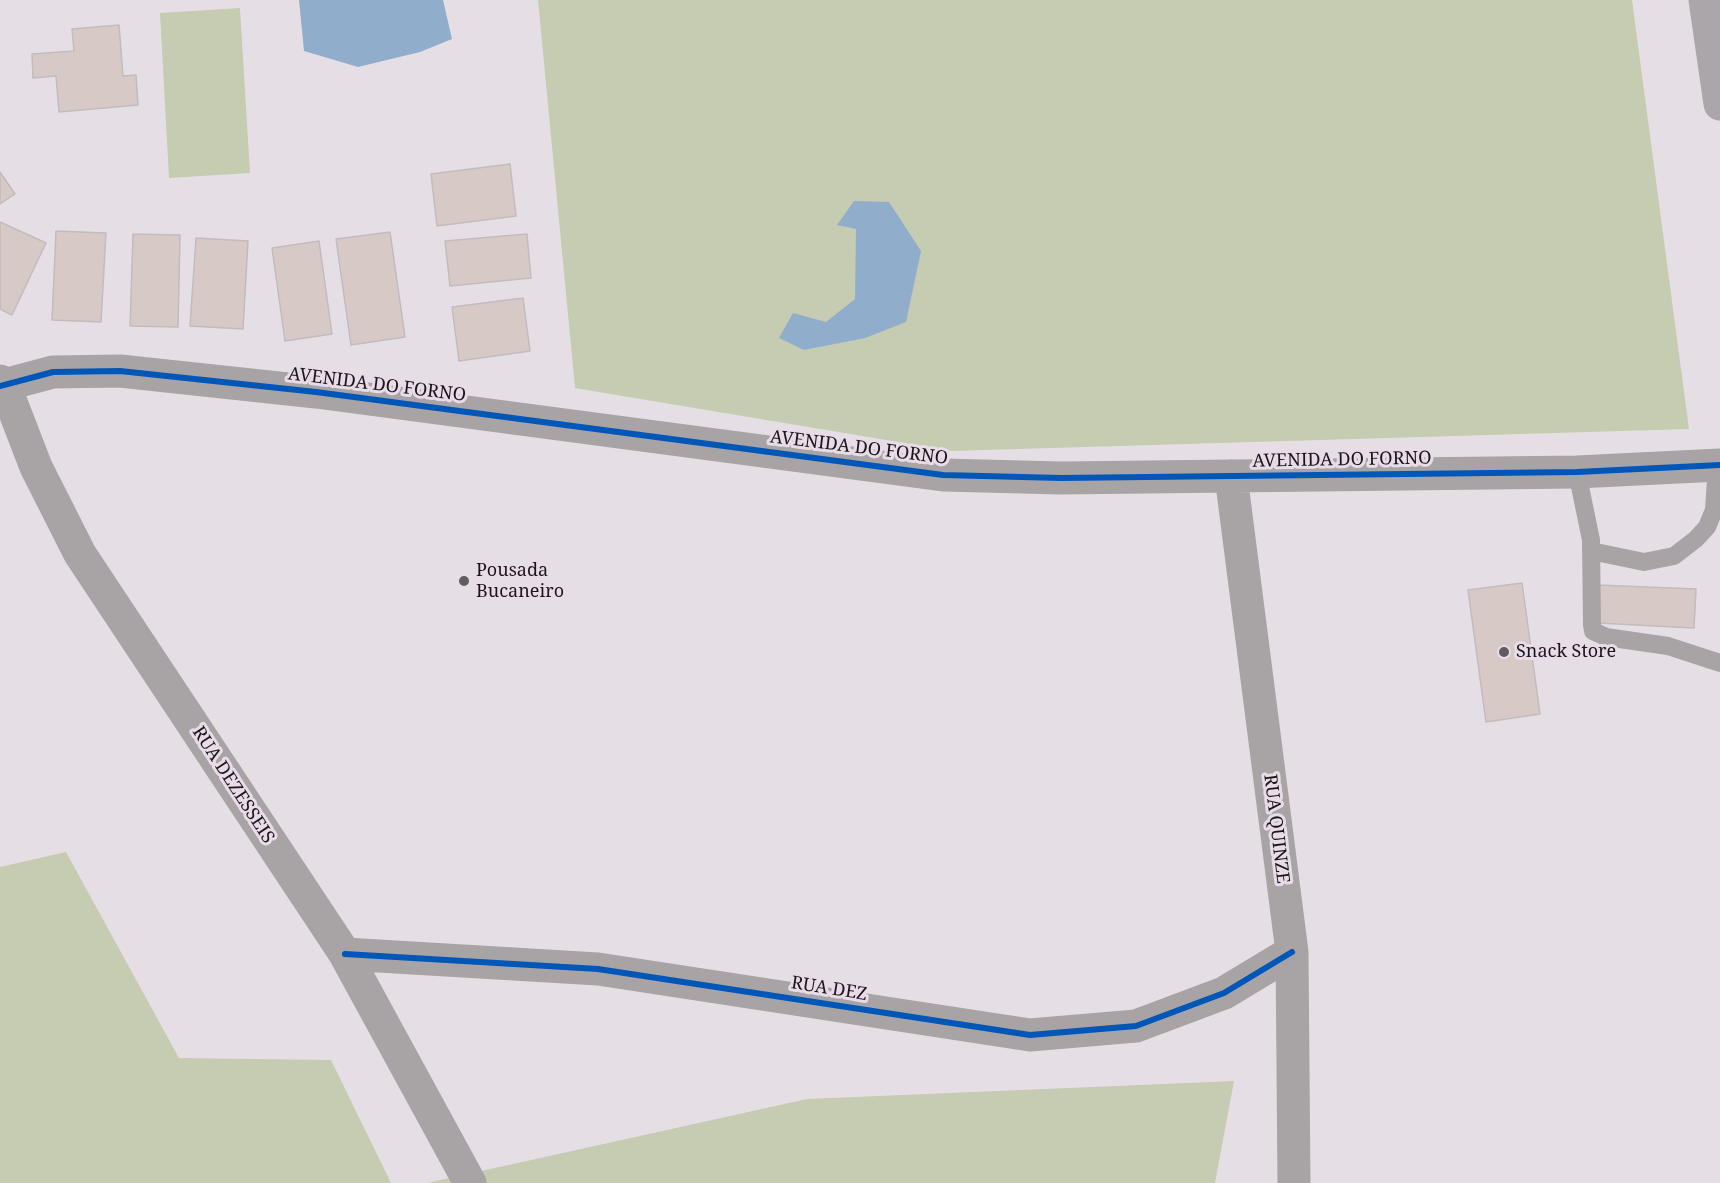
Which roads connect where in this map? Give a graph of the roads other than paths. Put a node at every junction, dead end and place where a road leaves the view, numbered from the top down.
1 (1706, 0) edge
2 (1720, 104) edge
3 (1, 384) edge
4 (1718, 465) edge
5 (1577, 472) junction
6 (1231, 476) junction
7 (1591, 551) junction
8 (1720, 663) edge
9 (1292, 952) junction
10 (345, 954) junction
11 (470, 1183) edge
12 (1294, 1183) edge

1 - 2 main road
3 - 6 street, AVENIDA DO FORNO
3 - 10 street, RUA DEZESSEIS
4 - 5 street, AVENIDA DO FORNO
4 - 7 lane
5 - 6 street, AVENIDA DO FORNO
5 - 7 lane
6 - 9 street, RUA QUINZE
7 - 8 lane
9 - 10 street, RUA DEZ
9 - 12 street, RUA QUINZE
10 - 11 street, RUA DEZESSEIS

